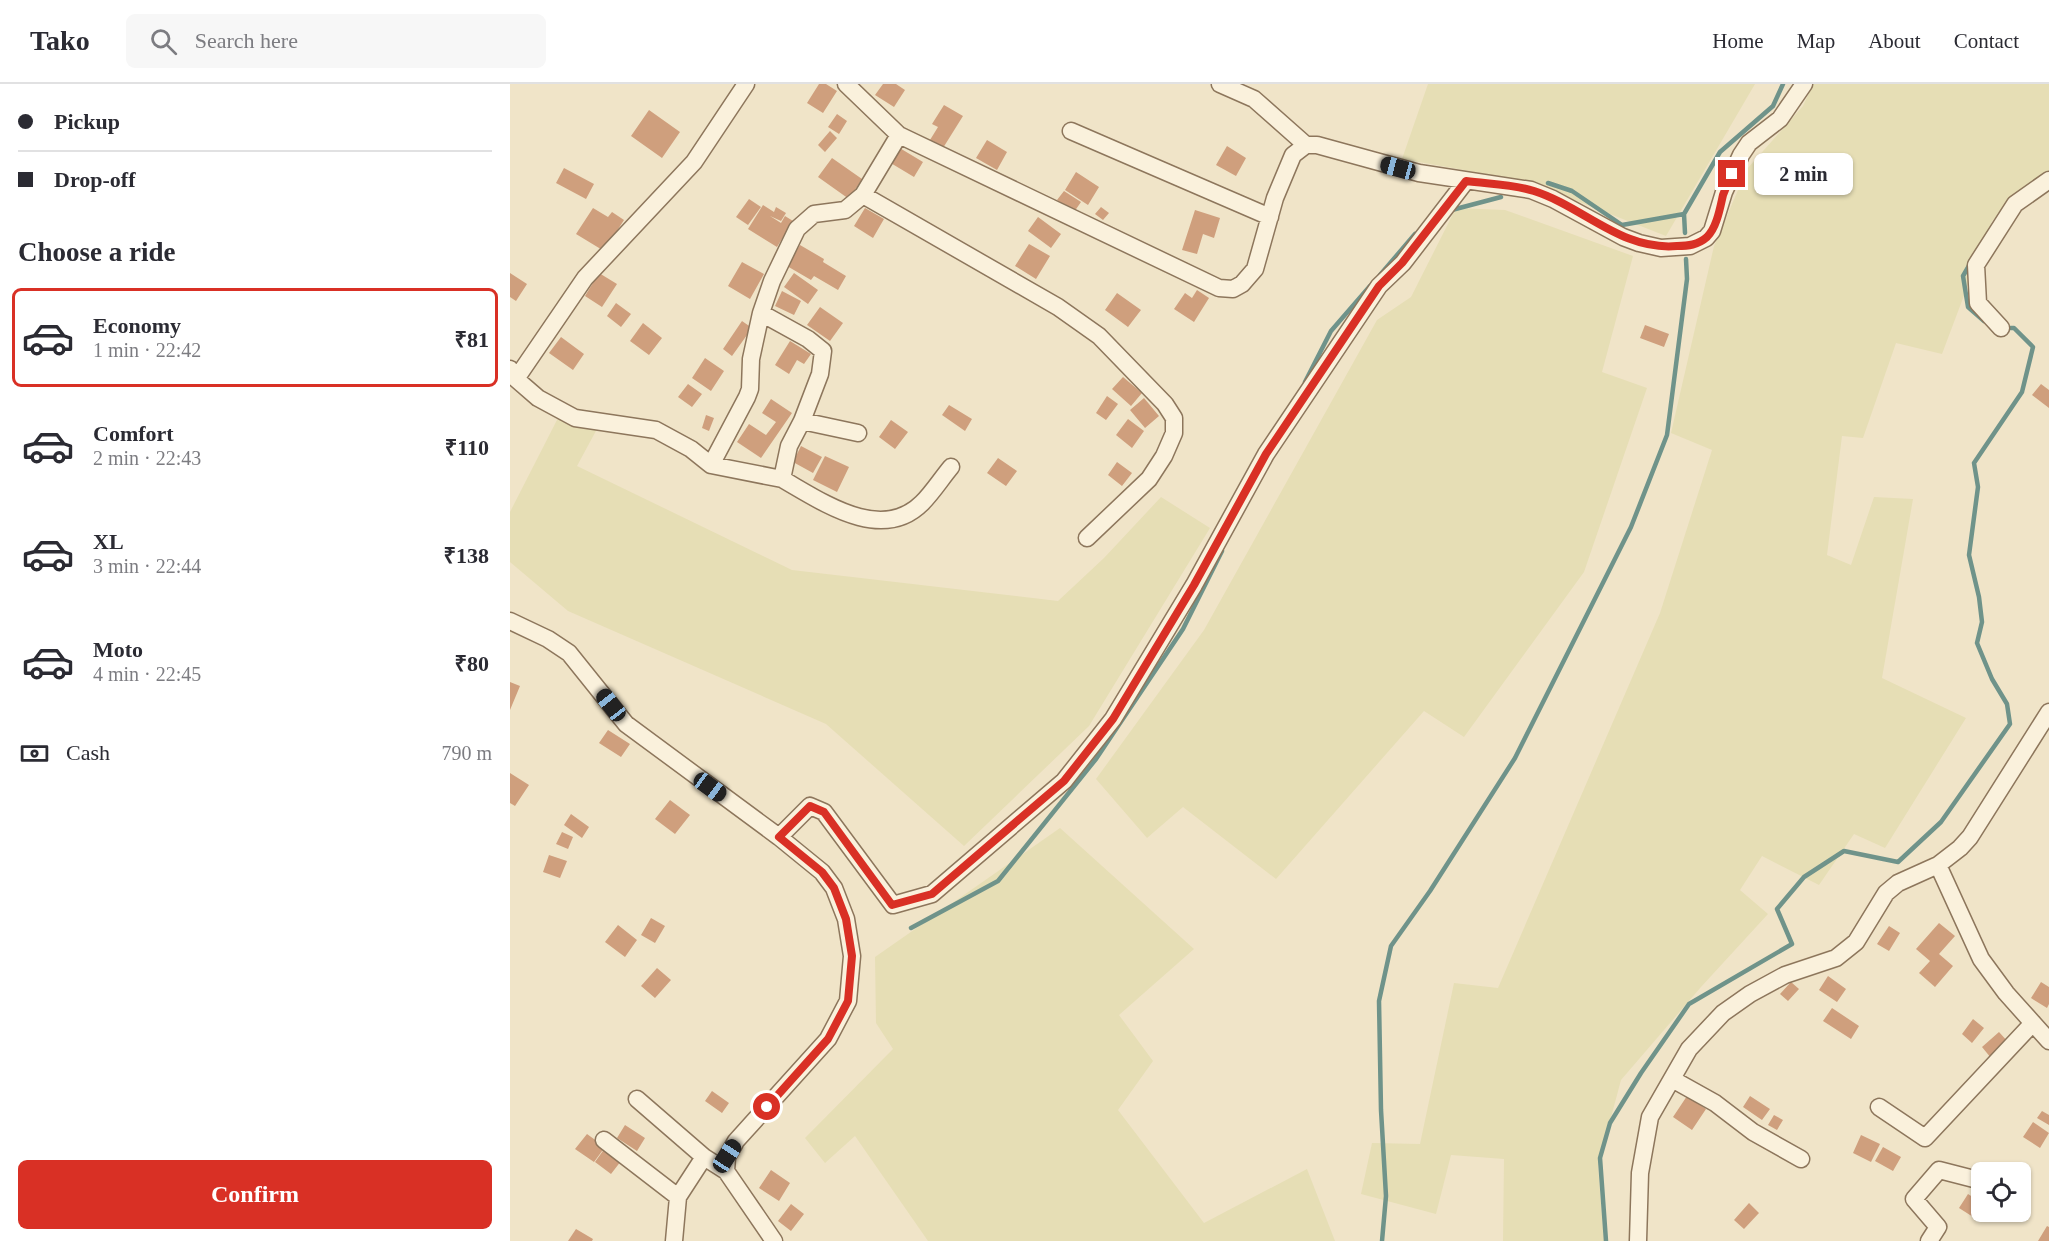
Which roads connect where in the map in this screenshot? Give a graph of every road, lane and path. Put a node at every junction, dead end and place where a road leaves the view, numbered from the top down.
1 (746, 84) edge
2 (846, 84) edge
3 (1220, 84) edge
4 (1804, 84) edge
5 (1071, 131) dead end
6 (899, 135) junction
7 (1306, 145) junction
8 (2049, 180) edge
9 (1466, 181) junction
10 (863, 195) junction
11 (1270, 217) junction
12 (761, 314) junction
13 (2001, 328) dead end
14 (513, 374) edge
15 (802, 421) junction
16 (858, 433) dead end
17 (711, 465) junction
18 (951, 467) dead end
19 (782, 479) junction
20 (1087, 538) dead end
21 (510, 621) edge
22 (2049, 712) edge
23 (779, 837) junction
24 (1938, 865) junction
25 (2033, 1023) junction
26 (2049, 1041) edge
27 (1672, 1079) junction
28 (637, 1099) dead end
29 (1879, 1107) dead end
30 (604, 1140) dead end
31 (704, 1156) junction
32 (1801, 1160) dead end
33 (726, 1171) junction
34 (1971, 1178) edge
35 (678, 1197) junction
36 (674, 1241) edge
37 (774, 1241) edge
38 (1638, 1241) edge
39 (1929, 1241) edge

1 - 14 street
2 - 6 street
3 - 7 street
4 - 9 street
5 - 11 street
6 - 10 street
6 - 11 street
7 - 9 street
7 - 11 street
8 - 13 street
9 - 23 street
10 - 12 street
10 - 20 street
12 - 15 street
12 - 17 street
14 - 17 street
15 - 16 street
15 - 19 street
17 - 19 street
18 - 19 street
21 - 23 street
22 - 24 street
23 - 33 street
24 - 25 street
24 - 27 street
25 - 26 street
25 - 29 street
27 - 32 street
27 - 38 street
28 - 31 street
30 - 35 street
31 - 33 street
31 - 35 street
33 - 37 street
34 - 39 street
35 - 36 street

